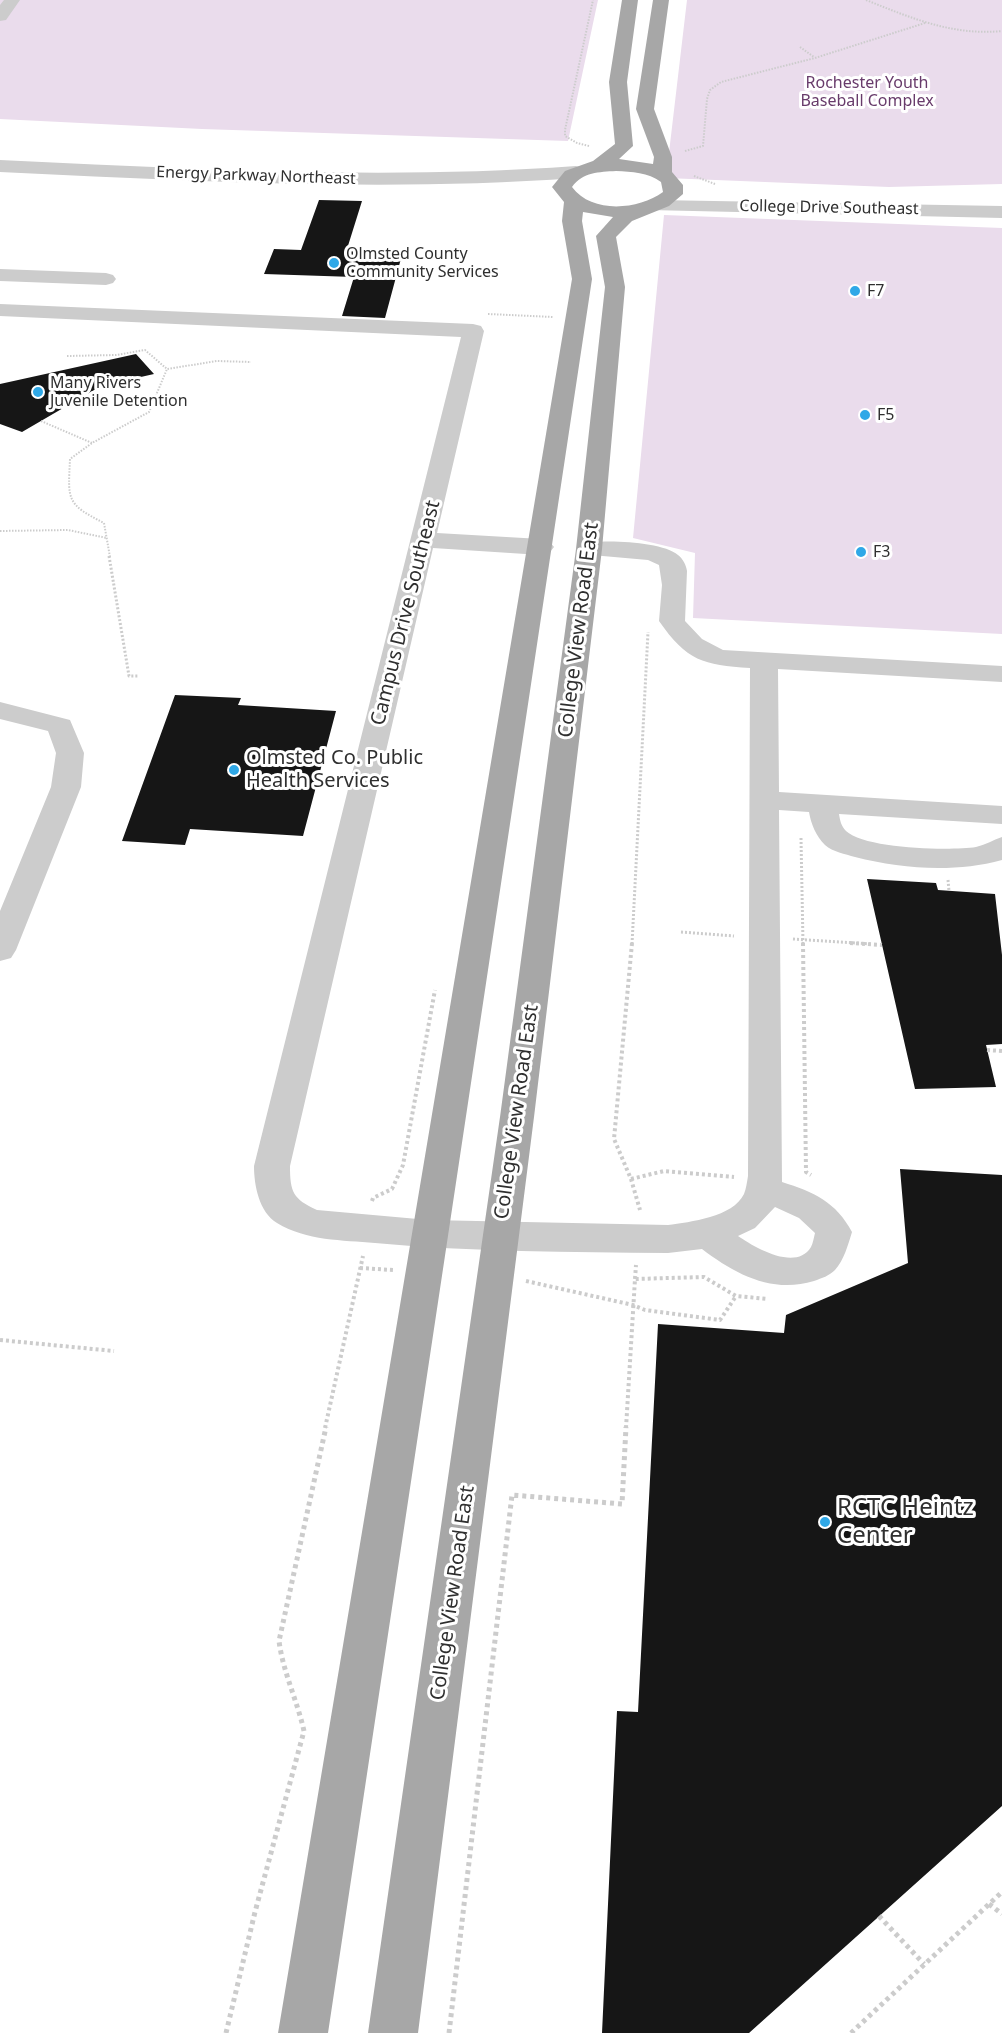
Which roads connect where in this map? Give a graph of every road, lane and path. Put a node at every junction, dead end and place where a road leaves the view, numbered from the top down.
1 (12, 0) edge
2 (593, 0) edge
3 (630, 0) edge
4 (661, 0) edge
5 (866, 0) edge
6 (0, 16) edge
7 (925, 23) junction
8 (1002, 31) edge
9 (800, 47) dead end
10 (815, 58) junction
11 (593, 147) dead end
12 (676, 153) dead end
13 (0, 166) edge
14 (599, 166) junction
15 (576, 172) junction
16 (693, 175) dead end
17 (667, 177) junction
18 (511, 178) junction
19 (712, 192) junction
20 (570, 199) junction
21 (1002, 202) edge
22 (650, 207) junction
23 (1002, 212) edge
24 (0, 275) edge
25 (0, 310) edge
26 (88, 314) junction
27 (488, 314) dead end
28 (553, 318) dead end
29 (67, 356) dead end
30 (251, 362) dead end
31 (167, 369) junction
32 (41, 421) dead end
33 (92, 443) junction
34 (0, 531) edge
35 (108, 538) junction
36 (424, 540) junction
37 (541, 547) junction
38 (589, 549) junction
39 (648, 627) dead end
40 (764, 661) junction
41 (1002, 674) edge
42 (139, 676) dead end
43 (0, 710) edge
44 (764, 800) junction
45 (822, 803) junction
46 (1002, 815) edge
47 (801, 834) dead end
48 (1002, 847) edge
49 (0, 950) edge
50 (987, 1050) dead end
51 (1002, 1051) edge
52 (806, 1172) junction
53 (814, 1177) dead end
54 (632, 1179) junction
55 (764, 1183) junction
56 (429, 1234) junction
57 (501, 1234) junction
58 (709, 1234) junction
59 (638, 1239) junction
60 (360, 1268) dead end
61 (634, 1279) junction
62 (736, 1296) junction
63 (774, 1298) dead end
64 (633, 1305) junction
65 (0, 1340) edge
66 (114, 1351) dead end
67 (1002, 1892) edge
68 (989, 1904) junction
69 (1002, 1914) edge
70 (879, 1916) dead end
71 (924, 1964) junction
72 (226, 2033) edge
73 (303, 2033) edge
74 (393, 2033) edge
75 (449, 2033) edge
76 (850, 2033) edge

1 - 6 street
2 - 11 path
3 - 14 main road
4 - 17 main road
5 - 7 path
7 - 8 path
7 - 10 path
9 - 10 path
10 - 12 path
13 - 18 street, Energy Parkway Northeast
14 - 15 main road
14 - 17 main road
15 - 18 street, Energy Parkway Northeast
15 - 20 main road
16 - 19 path
17 - 19 street, College Drive Southeast
17 - 22 main road
18 - 20 street, Energy Parkway Northeast
19 - 21 street, College Drive Southeast
20 - 22 main road
20 - 37 main road
22 - 23 street, College Drive Southeast
22 - 38 main road, College View Road East
24 - 26 street
25 - 26 street, Campus Drive Southeast
26 - 36 street, Campus Drive Southeast
27 - 28 path
29 - 31 path
30 - 31 path
31 - 33 path
32 - 33 path
33 - 35 path
34 - 35 path
35 - 42 path
36 - 37 street
36 - 56 street, Campus Drive Southeast
37 - 56 main road
38 - 40 street
38 - 57 main road, College View Road East
39 - 54 path
40 - 41 street
40 - 44 street
43 - 49 street
44 - 45 street
44 - 55 street
45 - 46 street
45 - 48 street
47 - 52 path
50 - 51 path
52 - 53 path
52 - 55 path
54 - 55 path
54 - 59 path
55 - 58 street, Campus Drive Southeast
55 - 58 street
56 - 57 street, Campus Drive Southeast
56 - 73 main road
57 - 59 street, Campus Drive Southeast
57 - 74 main road, College View Road East
58 - 59 street, Campus Drive Southeast
59 - 61 path
60 - 72 path
61 - 62 path
61 - 64 path
62 - 63 path
62 - 64 path
64 - 75 path
65 - 66 path
67 - 68 path
68 - 69 path
68 - 71 path
70 - 71 path
71 - 76 path

